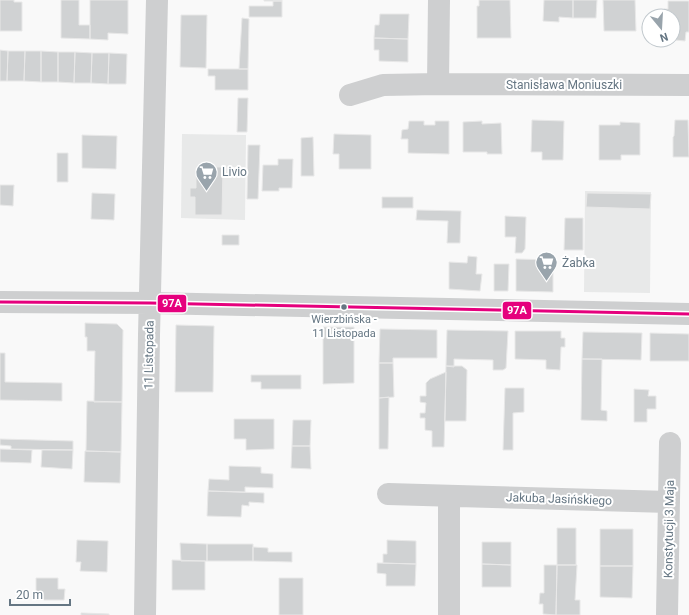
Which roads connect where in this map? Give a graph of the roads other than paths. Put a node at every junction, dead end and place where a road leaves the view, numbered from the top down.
1 (156, 0) edge
2 (439, 0) edge
3 (438, 84) junction
4 (689, 85) edge
5 (350, 95) dead end
6 (0, 302) edge
7 (150, 303) junction
8 (689, 314) edge
9 (670, 443) dead end
10 (388, 494) dead end
11 (449, 496) junction
12 (669, 502) junction
13 (145, 615) edge
14 (449, 615) edge
15 (667, 615) edge

1 - 7 street, 11 Listopada
2 - 3 street
3 - 4 street, Stanisława Moniuszki
3 - 5 street, Stanisława Moniuszki
6 - 7 street
7 - 8 street
7 - 13 street, 11 Listopada
9 - 12 street, Konstytucji 3 Maja
10 - 11 street, Jakuba Jasińskiego
11 - 12 street, Jakuba Jasińskiego
11 - 14 street
12 - 15 street, Konstytucji 3 Maja

